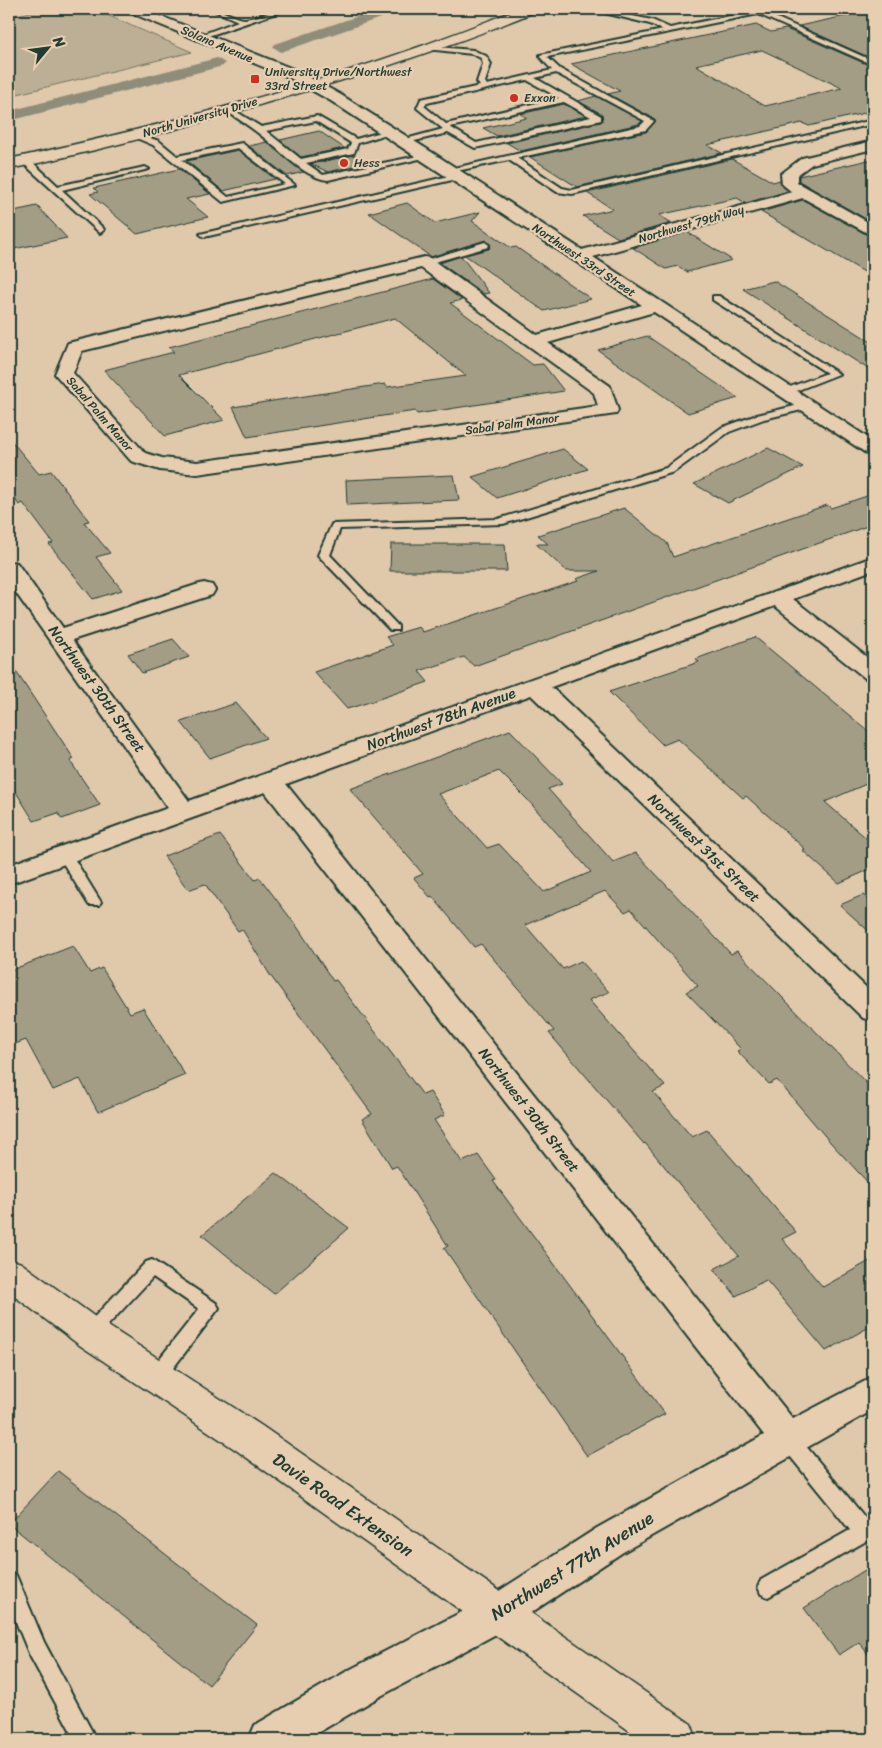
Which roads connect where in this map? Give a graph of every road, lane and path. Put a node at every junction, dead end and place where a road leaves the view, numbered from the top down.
1 (133, 9) edge
2 (148, 9) edge
3 (214, 9) edge
4 (285, 9) edge
5 (530, 9) edge
6 (591, 9) edge
7 (774, 9) edge
8 (759, 12) junction
9 (244, 21) junction
10 (667, 29) junction
11 (208, 34) junction
12 (427, 47) junction
13 (873, 64) edge
14 (557, 71) junction
15 (293, 74) junction
16 (311, 77) junction
17 (528, 78) junction
18 (268, 82) dead end
19 (485, 87) junction
20 (566, 100) junction
21 (229, 109) junction
22 (873, 122) edge
23 (447, 128) junction
24 (260, 130) junction
25 (389, 132) junction
26 (137, 134) junction
27 (355, 142) junction
28 (405, 142) junction
29 (873, 144) edge
30 (428, 156) junction
31 (510, 157) junction
32 (176, 159) junction
33 (26, 161) junction
34 (299, 162) junction
35 (9, 164) edge
36 (145, 169) dead end
37 (454, 174) junction
38 (56, 189) junction
39 (804, 193) junction
40 (100, 230) dead end
41 (873, 231) edge
42 (204, 234) dead end
43 (486, 245) dead end
44 (578, 256) junction
45 (424, 262) junction
46 (716, 298) dead end
47 (654, 307) junction
48 (534, 341) junction
49 (784, 392) junction
50 (807, 406) junction
51 (873, 449) edge
52 (873, 563) edge
53 (9, 568) edge
54 (204, 590) dead end
55 (777, 597) junction
56 (394, 628) dead end
57 (60, 636) junction
58 (873, 673) edge
59 (535, 685) junction
60 (270, 780) junction
61 (184, 812) junction
62 (64, 855) junction
63 (9, 875) edge
64 (94, 902) dead end
65 (873, 1011) edge
66 (9, 1273) edge
67 (90, 1333) junction
68 (155, 1378) junction
69 (873, 1392) edge
70 (788, 1439) junction
71 (868, 1530) edge
72 (9, 1582) edge
73 (768, 1587) dead end
74 (498, 1613) junction
75 (86, 1739) edge
76 (270, 1739) edge
77 (676, 1739) edge

1 - 15 street, Solano Avenue
2 - 11 street, Solano Avenue
3 - 9 lane
4 - 9 lane
5 - 12 main road, North University Drive
6 - 10 lane
7 - 8 lane
8 - 10 lane
8 - 13 lane
9 - 11 lane
10 - 14 lane
11 - 15 street, Solano Avenue
12 - 16 main road, North University Drive
12 - 19 lane
14 - 17 lane
14 - 31 lane
15 - 16 main road, North University Drive
15 - 18 main road, North University Drive
16 - 21 main road, North University Drive
16 - 25 street, Northwest 33rd Street
17 - 19 lane
17 - 20 lane
19 - 23 lane
20 - 23 lane
20 - 23 lane
21 - 24 lane
21 - 26 main road, North University Drive
22 - 31 lane
23 - 28 lane
24 - 27 lane
24 - 34 lane
25 - 27 lane
25 - 28 street, Northwest 33rd Street
26 - 32 lane
26 - 33 main road, North University Drive
27 - 34 lane
28 - 30 street, Northwest 33rd Street
29 - 39 street
30 - 34 lane
30 - 37 street, Northwest 33rd Street
31 - 37 lane
32 - 32 lane
33 - 35 main road, North University Drive
33 - 38 lane
36 - 38 lane
37 - 42 lane
37 - 44 street, Northwest 33rd Street
38 - 40 lane
39 - 41 street
39 - 44 street, Northwest 79th Way
43 - 45 lane
44 - 47 street, Northwest 33rd Street
45 - 48 street, Sabal Palm Manor
45 - 48 street, Sabal Palm Manor
46 - 49 lane
47 - 48 street
47 - 49 street, Northwest 33rd Street
49 - 50 street, Northwest 33rd Street
50 - 51 street, Northwest 33rd Street
50 - 56 lane
52 - 55 street, Northwest 78th Avenue
53 - 57 street, Northwest 30th Street
54 - 57 street
55 - 58 street
55 - 59 street, Northwest 78th Avenue
57 - 61 street, Northwest 30th Street
59 - 60 street, Northwest 78th Avenue
59 - 65 street, Northwest 31st Street
60 - 61 street, Northwest 78th Avenue
60 - 70 street, Northwest 30th Street
61 - 62 street, Northwest 78th Avenue
62 - 63 street, Northwest 78th Avenue
62 - 64 lane
66 - 67 main road, Davie Road Extension
67 - 68 main road, Davie Road Extension
67 - 68 lane
68 - 74 main road, Davie Road Extension
69 - 70 street, Northwest 77th Avenue
70 - 71 lane
70 - 74 street, Northwest 77th Avenue
71 - 73 lane
72 - 75 lane
74 - 76 street, Northwest 77th Avenue
74 - 77 main road, Davie Road Extension

